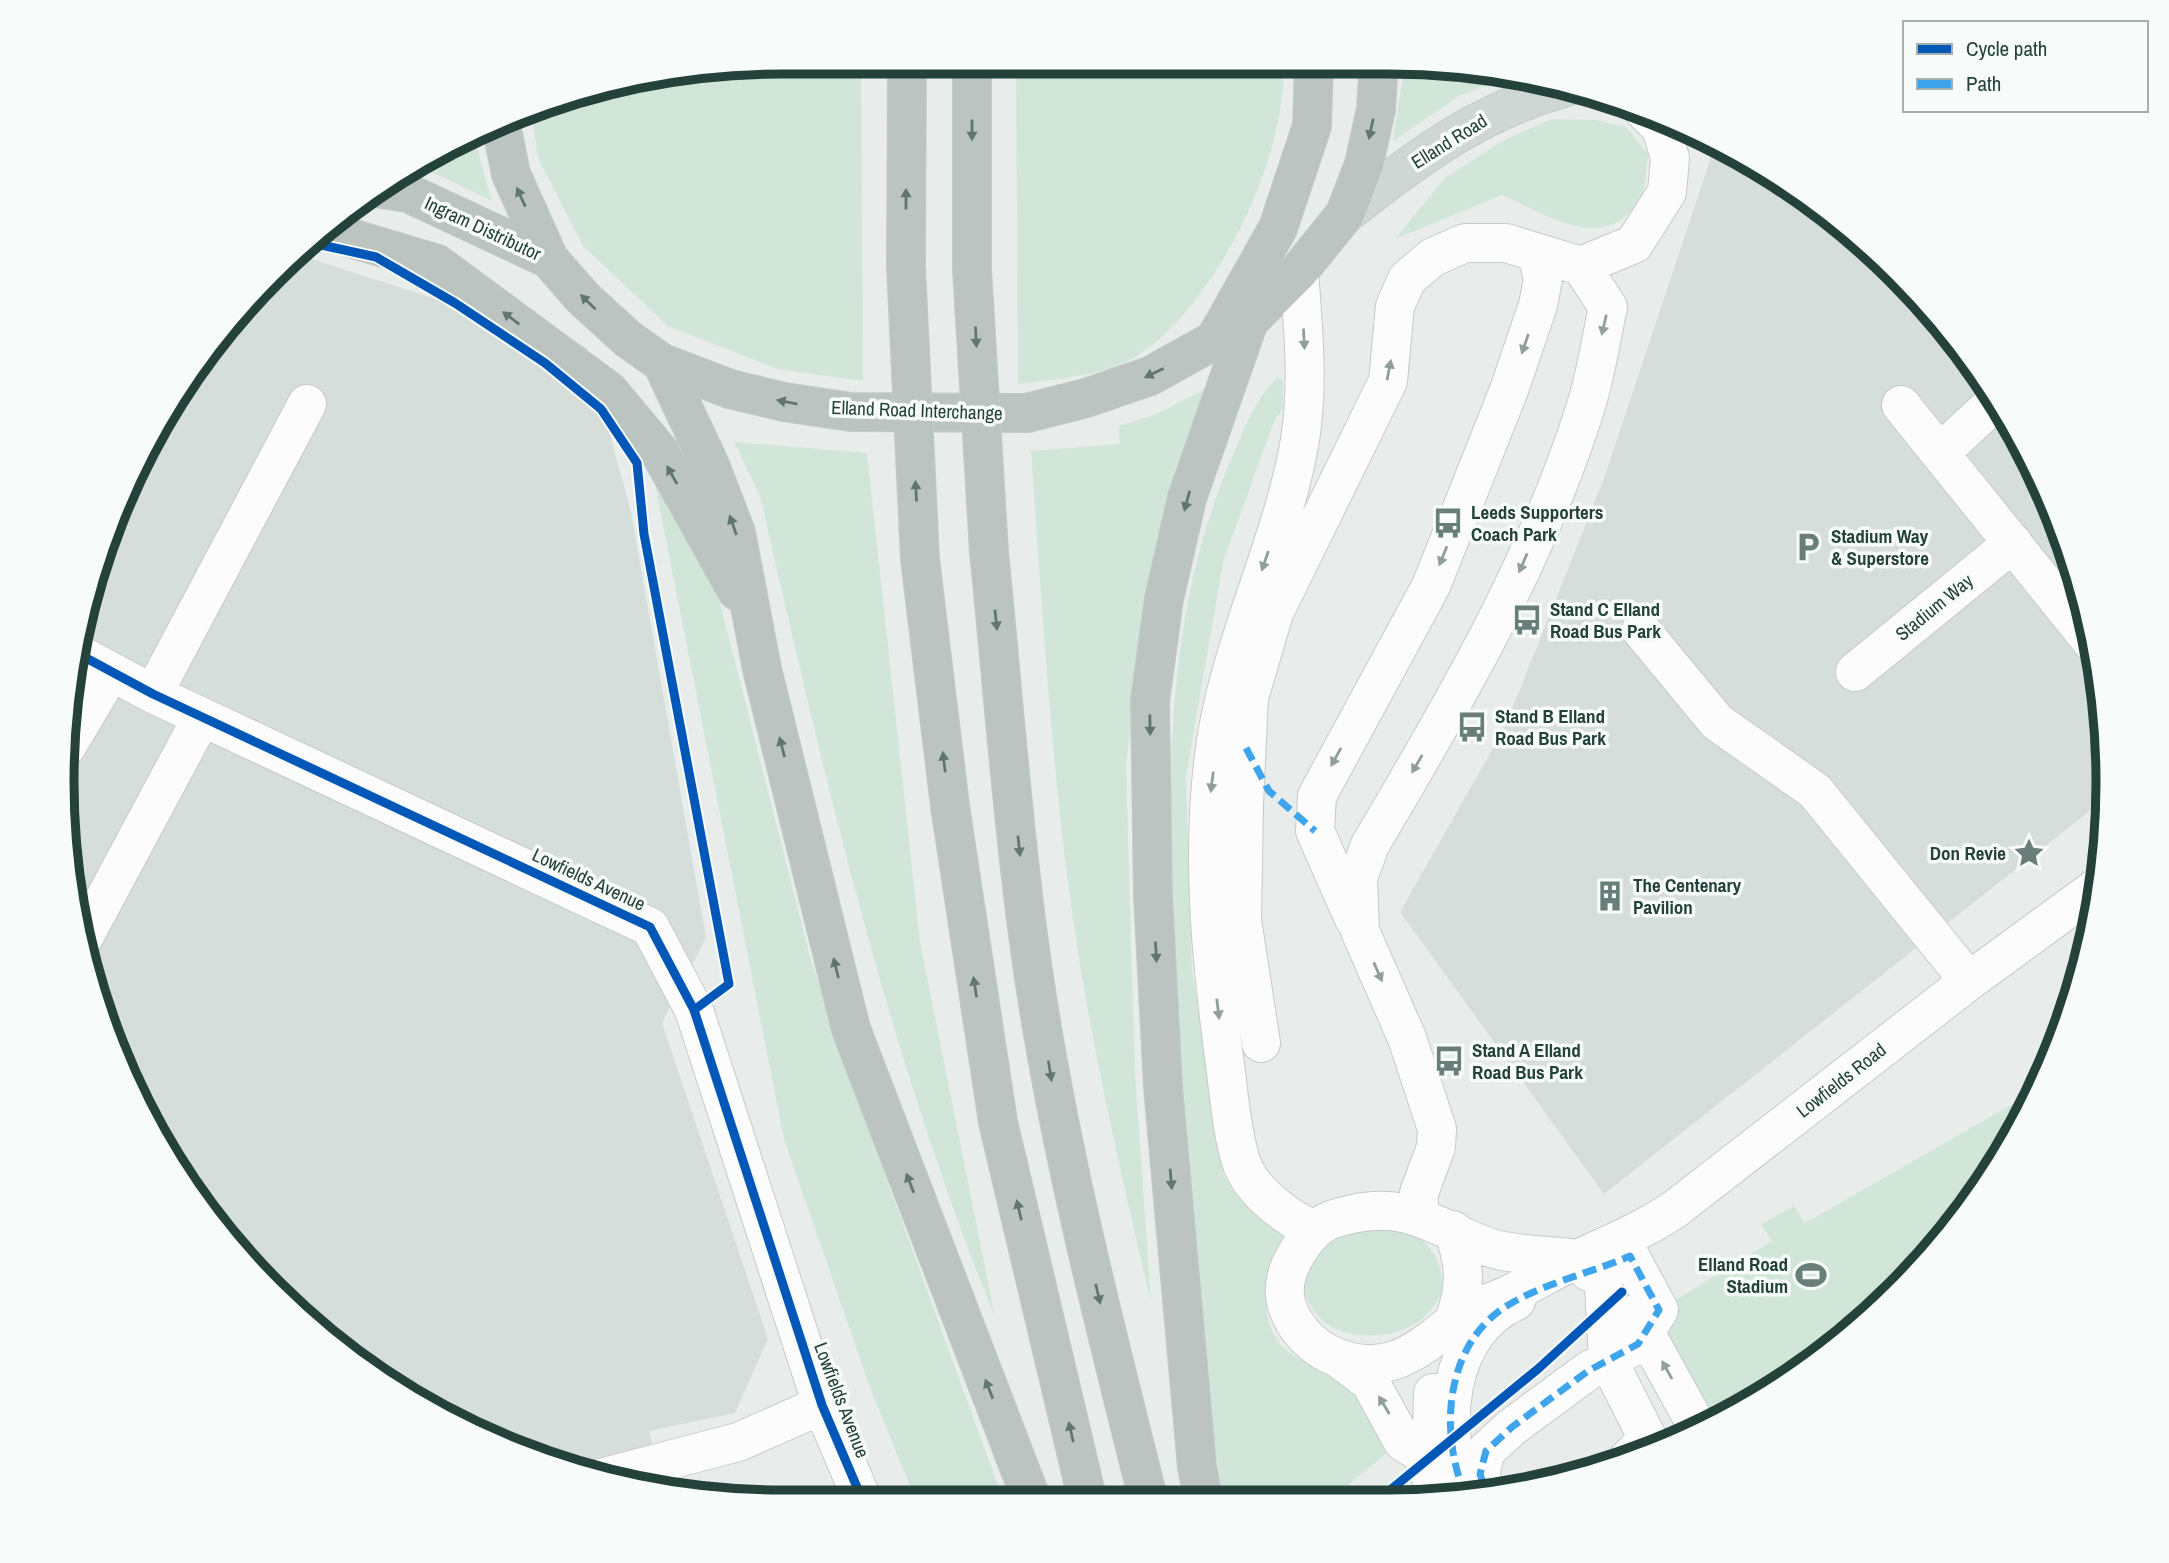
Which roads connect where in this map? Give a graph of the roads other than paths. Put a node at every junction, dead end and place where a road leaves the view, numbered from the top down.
1 (907, 74) edge
2 (971, 74) edge
3 (1314, 74) edge
4 (1378, 74) edge
5 (1549, 93) edge
6 (1661, 128) edge
7 (502, 131) edge
8 (392, 190) edge
9 (1345, 214) junction
10 (335, 232) edge
11 (1537, 255) junction
12 (549, 259) junction
13 (1581, 266) junction
14 (1299, 271) junction
15 (1250, 321) junction
16 (1214, 341) junction
17 (662, 363) junction
18 (1305, 401) junction
19 (307, 404) dead end
20 (1901, 405) dead end
21 (1988, 408) edge
22 (1361, 432) junction
23 (1940, 453) junction
24 (2013, 543) junction
25 (2070, 597) edge
26 (753, 620) junction
27 (1641, 630) dead end
28 (85, 657) edge
29 (111, 672) junction
30 (1855, 672) dead end
31 (153, 694) junction
32 (202, 717) junction
33 (75, 734) edge
34 (2086, 896) edge
35 (89, 928) edge
36 (1360, 931) junction
37 (1969, 981) junction
38 (1261, 1043) dead end
39 (1419, 1216) junction
40 (1312, 1229) junction
41 (1453, 1230) junction
42 (1598, 1260) junction
43 (1457, 1315) junction
44 (1646, 1332) junction
45 (1608, 1360) junction
46 (1342, 1361) junction
47 (822, 1405) junction
48 (1693, 1420) edge
49 (1647, 1440) edge
50 (1421, 1453) junction
51 (625, 1472) edge
52 (1483, 1483) edge
53 (1462, 1485) edge
54 (1436, 1488) edge
55 (858, 1490) edge
56 (1028, 1490) edge
57 (1085, 1490) edge
58 (1147, 1490) edge
59 (1202, 1490) edge

57 -> 1 highway, bridge
2 -> 58 highway, bridge
3 - 16 highway
4 -> 9 highway, Elland Road Interchange
5 - 9 main road, Elland Road
6 - 13 street
12 -> 7 highway, Elland Road Interchange
8 - 12 highway, Ingram Distributor
9 - 14 highway, Elland Road Interchange
26 -> 10 highway
11 - 13 street
22 -> 11 street
11 -> 36 street
17 -> 12 highway, Elland Road Interchange
13 -> 36 street
14 - 15 highway, Elland Road Interchange
14 -> 18 street
15 - 16 highway, Elland Road Interchange
15 -> 59 highway
16 -> 17 highway, Elland Road Interchange
26 -> 17 highway
18 - 22 street
18 -> 40 street
19 - 31 street
20 - 23 street
21 - 23 street
22 - 38 street
23 - 24 street
24 - 25 street
24 - 30 street, Stadium Way
56 -> 26 highway
27 - 37 street
28 - 29 street, Lowfields Avenue
29 - 31 street, Lowfields Avenue
29 - 33 street
31 - 32 street, Lowfields Avenue
32 - 35 street
32 - 47 street, Lowfields Avenue
34 - 37 street, Lowfields Road
36 -> 39 street
37 - 42 street, Lowfields Road
39 - 40 street
39 - 41 street
40 - 46 street
41 - 42 street
41 - 43 street
42 - 43 street, Lowfields Road
42 - 44 street
42 - 45 street
42 - 53 street
43 - 46 street
43 - 50 street
44 - 45 street
48 -> 44 street
45 - 49 street
45 - 52 street
50 -> 46 street
47 - 51 street
47 - 55 street, Lowfields Avenue
50 - 54 street

